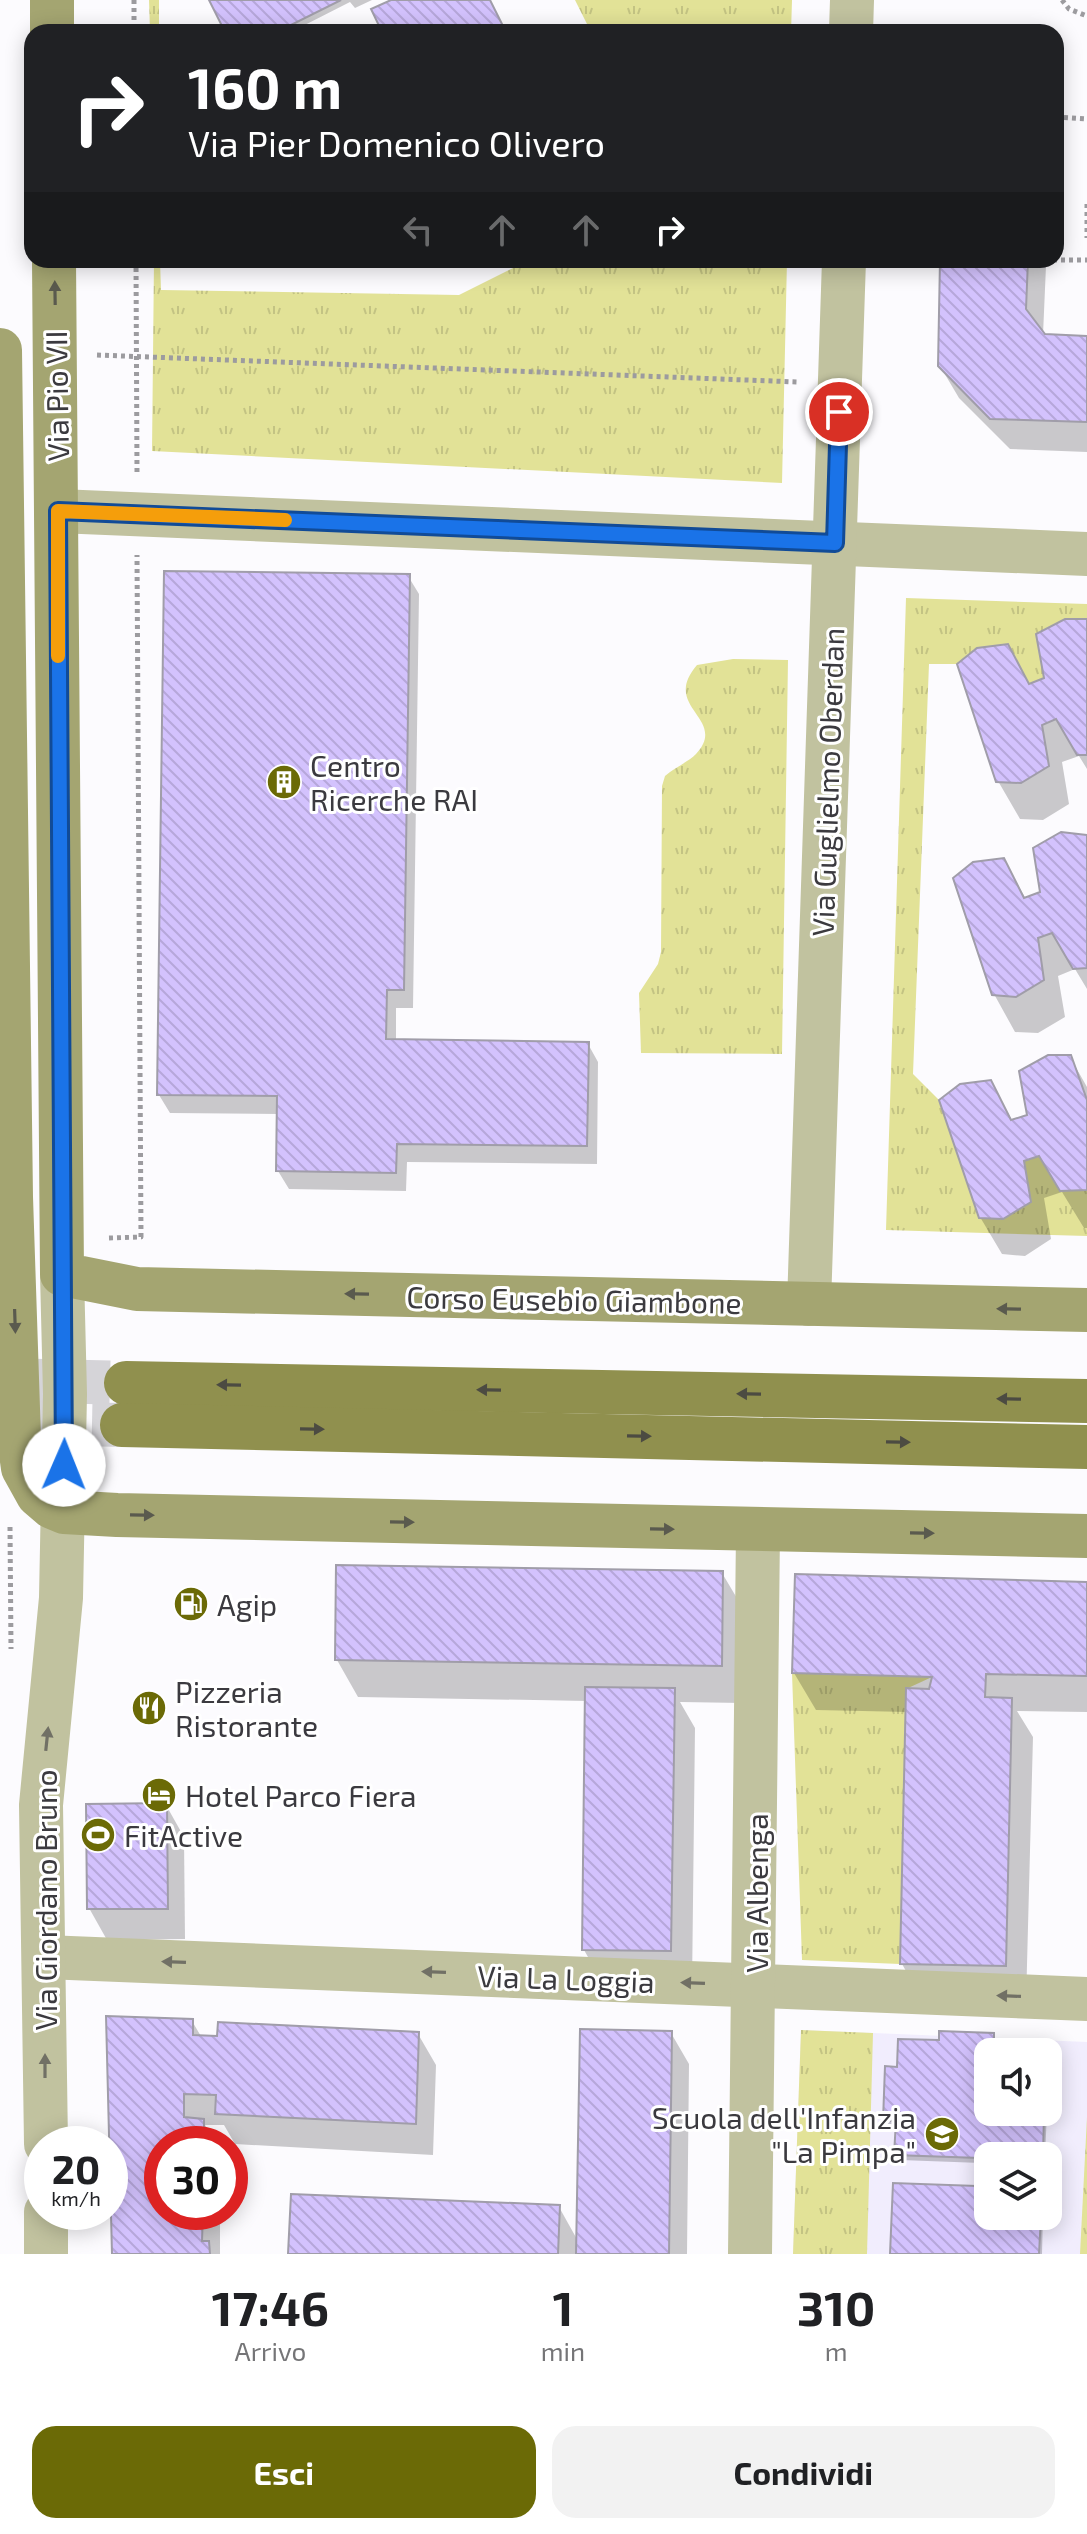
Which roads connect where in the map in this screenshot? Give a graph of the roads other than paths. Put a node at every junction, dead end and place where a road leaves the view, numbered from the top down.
1 (52, 0) edge
2 (852, 0) edge
3 (52, 24) edge
4 (851, 24) edge
5 (54, 268) edge
6 (844, 268) edge
7 (0, 350) edge
8 (58, 511) junction
9 (835, 543) junction
10 (1087, 554) edge
11 (62, 1274) junction
12 (809, 1304) junction
13 (1087, 1310) edge
14 (1087, 1401) edge
15 (1087, 1447) edge
16 (64, 1512) junction
17 (758, 1531) junction
18 (1087, 1536) edge
19 (45, 1957) junction
20 (756, 1986) junction
21 (1087, 1999) edge
22 (46, 2126) edge
23 (46, 2230) edge
24 (46, 2254) edge
25 (750, 2254) edge

1 - 3 street
2 - 4 street
8 -> 5 street, Via Pio VII
6 - 9 street, Via Guglielmo Oberdan
7 -> 16 street, Via Pio VII
8 - 9 street
8 - 11 street, Via Pio VII
9 - 10 street
9 - 12 street, Via Guglielmo Oberdan
12 -> 11 street, Corso Eusebio Giambone
11 - 16 street, Via Pio VII
13 -> 12 street, Corso Eusebio Giambone
14 -> 15 main road
16 -> 17 street
19 -> 16 street, Via Giordano Bruno
17 -> 18 street
17 - 20 street, Via Albenga
20 -> 19 street, Via La Loggia
22 -> 19 street, Via Giordano Bruno
21 -> 20 street, Via La Loggia
20 - 25 street, Via Albenga
23 - 24 street

